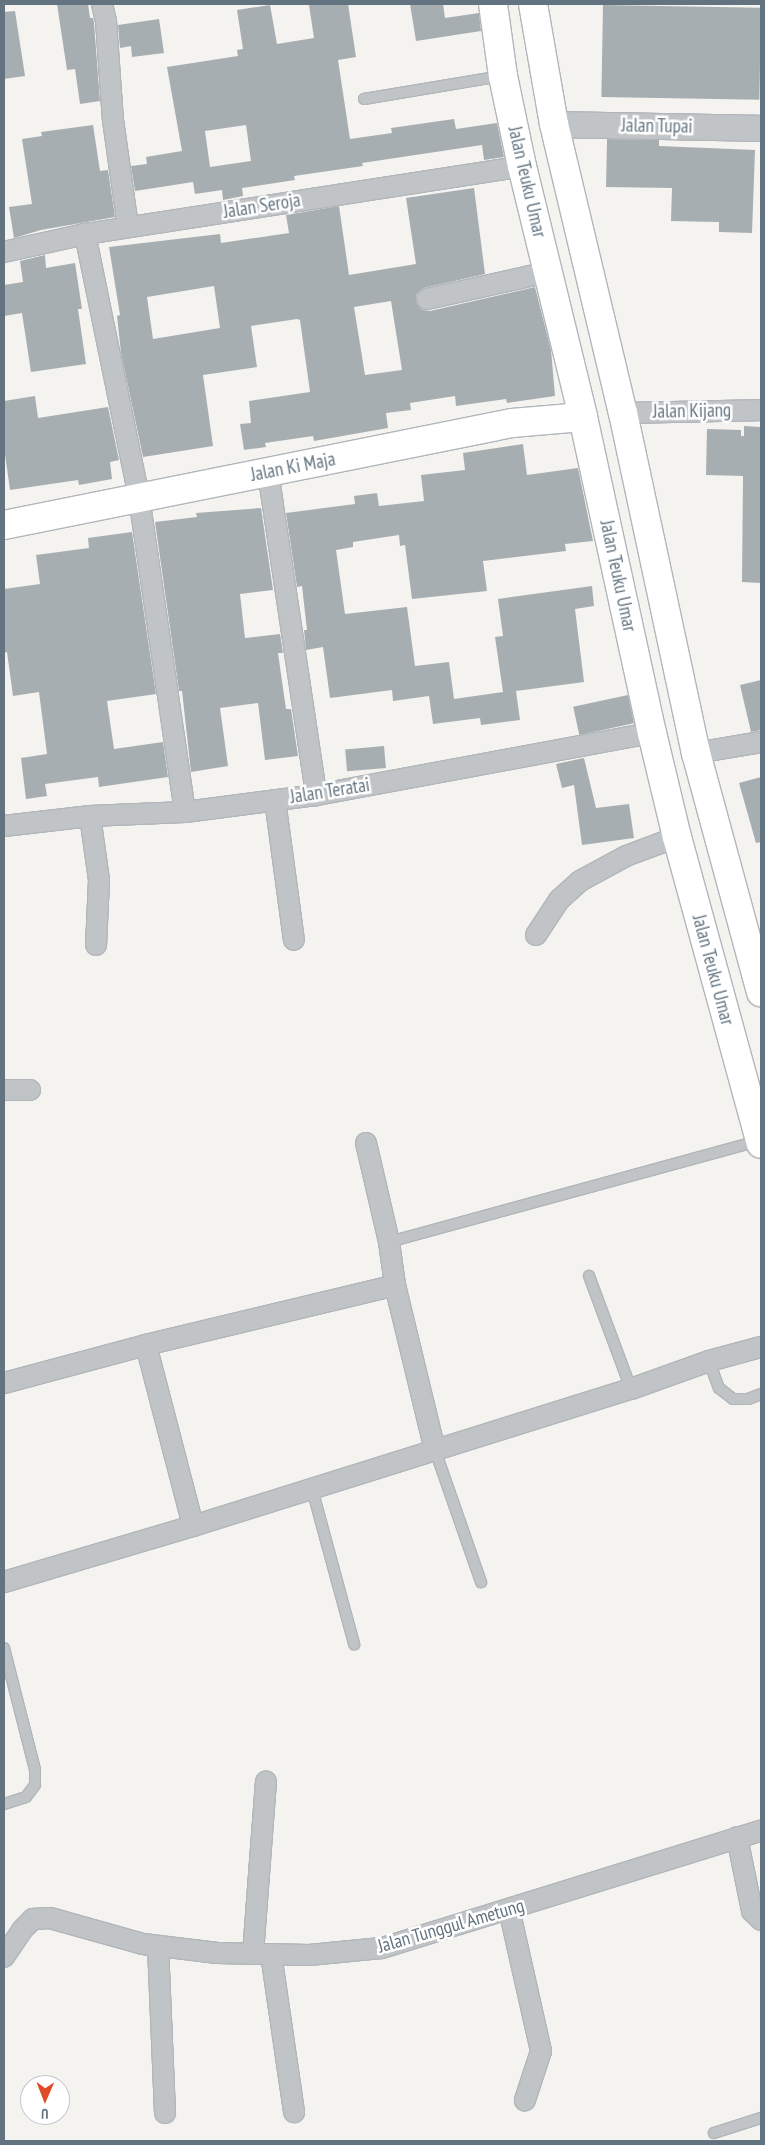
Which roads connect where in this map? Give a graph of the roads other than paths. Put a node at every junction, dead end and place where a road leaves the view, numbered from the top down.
1 (102, 4) edge
2 (493, 4) edge
3 (533, 4) edge
4 (503, 76) junction
5 (364, 99) dead end
6 (554, 124) junction
7 (761, 128) edge
8 (522, 166) junction
9 (128, 227) junction
10 (85, 234) junction
11 (4, 252) edge
12 (548, 272) junction
13 (427, 299) dead end
14 (761, 410) edge
15 (623, 413) junction
16 (583, 417) junction
17 (268, 472) junction
18 (139, 497) junction
19 (4, 525) edge
20 (652, 733) junction
21 (761, 742) edge
22 (696, 753) junction
23 (316, 795) junction
24 (275, 800) junction
25 (185, 812) junction
26 (90, 816) junction
27 (4, 826) edge
28 (677, 837) junction
29 (536, 934) dead end
30 (294, 940) dead end
31 (96, 945) dead end
32 (761, 992) edge
33 (4, 1090) edge
34 (30, 1090) dead end
35 (366, 1143) dead end
36 (761, 1143) edge
37 (389, 1242) junction
38 (590, 1276) dead end
39 (395, 1285) junction
40 (146, 1345) junction
41 (761, 1347) edge
42 (709, 1361) junction
43 (4, 1383) edge
44 (632, 1389) junction
45 (761, 1394) edge
46 (435, 1450) junction
47 (312, 1489) junction
48 (193, 1526) junction
49 (4, 1582) edge
50 (481, 1582) dead end
51 (354, 1644) dead end
52 (4, 1648) edge
53 (266, 1781) dead end
54 (4, 1804) edge
55 (761, 1831) edge
56 (737, 1837) junction
57 (510, 1909) junction
58 (761, 1920) edge
59 (158, 1946) junction
60 (262, 1954) junction
61 (4, 1957) edge
62 (525, 2100) dead end
63 (294, 2112) dead end
64 (165, 2113) dead end
65 (761, 2118) edge
66 (714, 2133) dead end

1 - 9 street
2 - 4 main road, Jalan Teuku Umar
3 - 6 main road, Jalan Teuku Umar
4 - 5 lane
4 - 8 main road, Jalan Teuku Umar
6 - 7 street, Jalan Tupai
6 - 15 main road, Jalan Teuku Umar
8 - 9 street, Jalan Seroja
8 - 12 main road, Jalan Teuku Umar
9 - 10 street, Jalan Seroja
10 - 11 street, Jalan Seroja
10 - 18 street
12 - 13 street
12 - 16 main road, Jalan Teuku Umar
14 - 15 street, Jalan Kijang
15 - 22 main road, Jalan Teuku Umar
16 - 17 main road, Jalan Ki Maja
16 - 20 main road, Jalan Teuku Umar
17 - 18 main road, Jalan Ki Maja
17 - 23 street
18 - 19 main road, Jalan Ki Maja
18 - 25 street
20 - 23 street, Jalan Teratai
20 - 28 main road, Jalan Teuku Umar
21 - 22 street
22 - 32 main road, Jalan Teuku Umar
23 - 24 street, Jalan Teratai
24 - 25 street, Jalan Teratai
24 - 30 street
25 - 26 street, Jalan Teratai
26 - 27 street, Jalan Teratai
26 - 31 street
28 - 29 street
28 - 36 main road, Jalan Teuku Umar
33 - 34 street
35 - 37 street
36 - 37 lane
37 - 39 street
38 - 44 lane
39 - 40 street
39 - 46 street
40 - 43 street
40 - 48 street
41 - 42 street
42 - 44 street
42 - 45 lane
44 - 46 street
46 - 47 street
46 - 50 lane
47 - 48 street
47 - 51 lane
48 - 49 street
52 - 54 lane
53 - 60 street
55 - 56 street, Jalan Tunggul Ametung
56 - 57 street, Jalan Tunggul Ametung
56 - 58 street
57 - 60 street, Jalan Tunggul Ametung
57 - 62 street
59 - 60 street, Jalan Tunggul Ametung
59 - 61 street, Jalan Tunggul Ametung
59 - 64 street
60 - 63 street
65 - 66 lane

